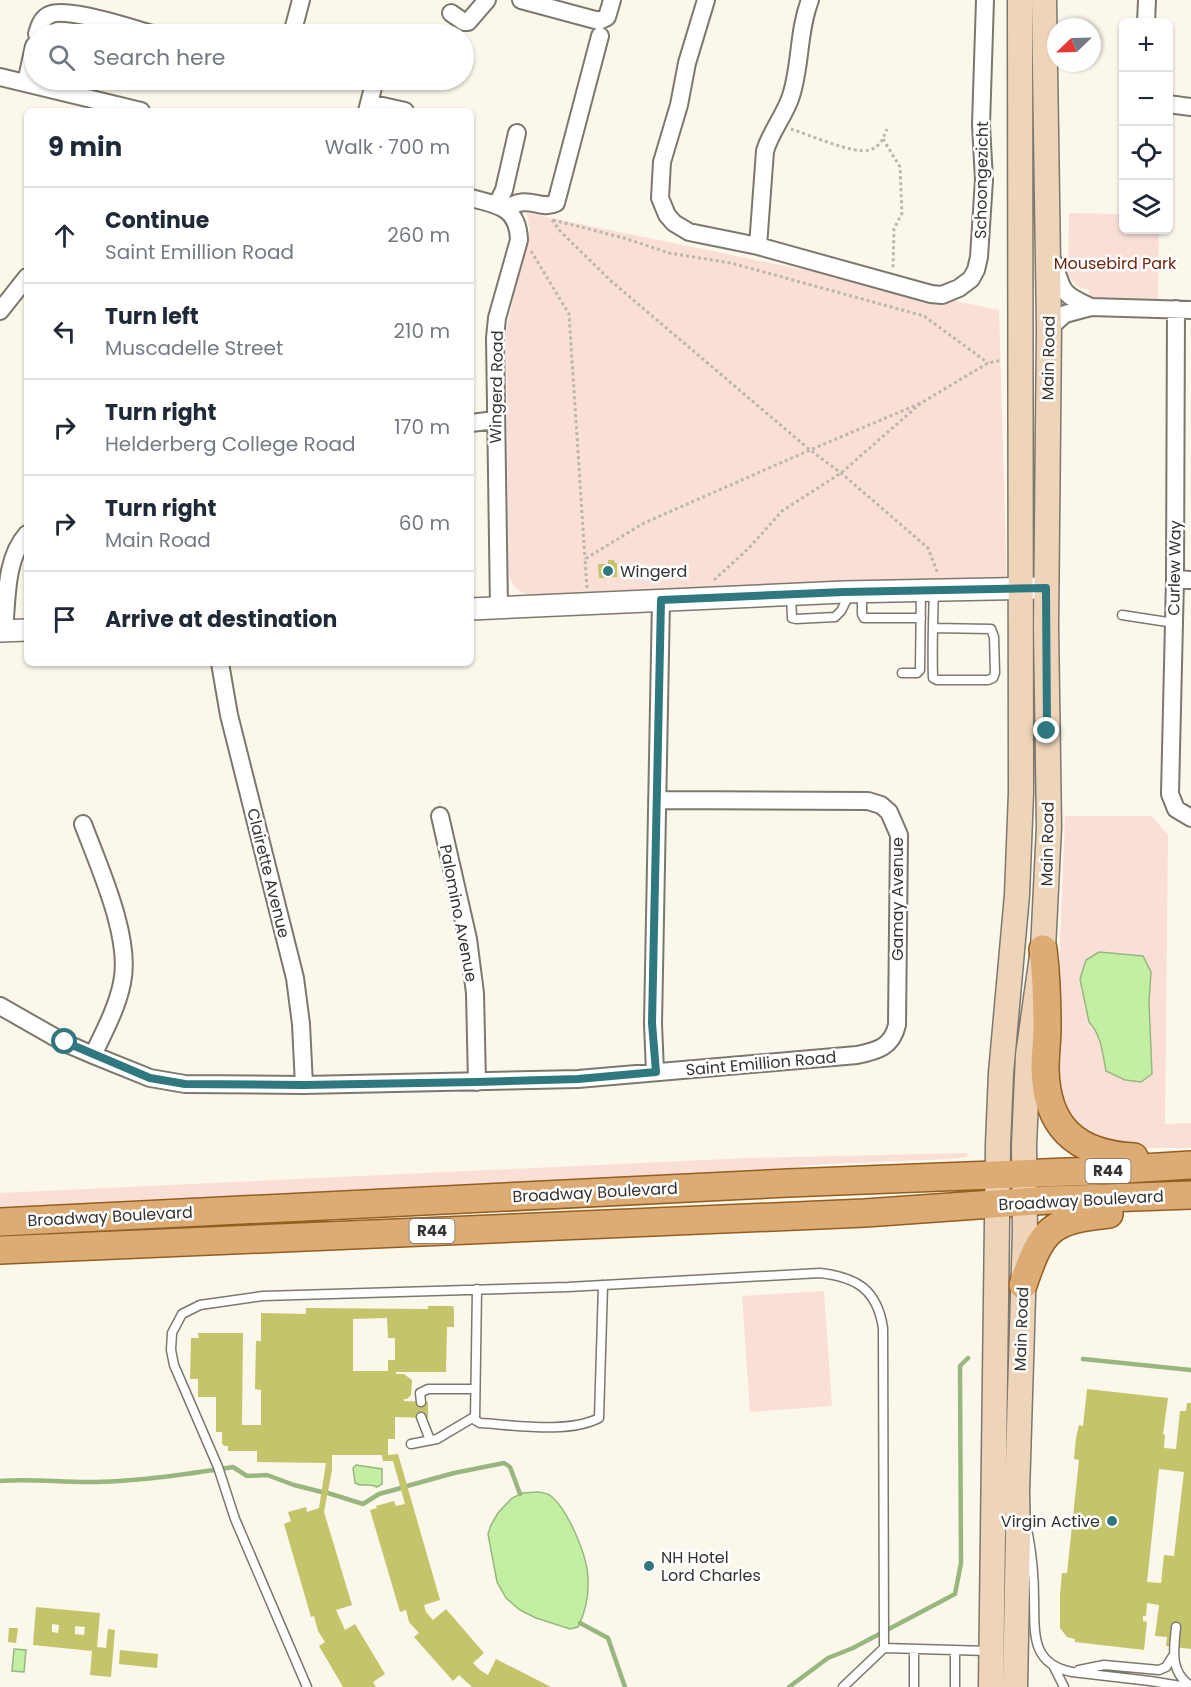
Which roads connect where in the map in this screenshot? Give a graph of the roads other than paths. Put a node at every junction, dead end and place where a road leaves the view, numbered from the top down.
1 (301, 0) edge
2 (487, 0) edge
3 (612, 0) edge
4 (706, 0) edge
5 (810, 0) edge
6 (985, 0) edge
7 (1020, 0) edge
8 (1044, 0) edge
9 (1147, 0) edge
10 (527, 2) edge
11 (451, 13) dead end
12 (1146, 18) edge
13 (41, 24) edge
14 (114, 24) edge
15 (295, 24) edge
16 (600, 36) dead end
17 (0, 77) edge
18 (24, 83) edge
19 (52, 90) edge
20 (372, 90) edge
21 (1173, 105) edge
22 (368, 107) edge
23 (1191, 107) edge
24 (118, 108) edge
25 (517, 133) dead end
26 (474, 199) edge
27 (502, 207) junction
28 (1047, 243) junction
29 (758, 246) junction
30 (24, 281) edge
31 (1091, 307) junction
32 (1183, 309) edge
33 (0, 311) edge
34 (1048, 328) junction
35 (495, 420) junction
36 (474, 423) edge
37 (24, 539) edge
38 (1183, 579) edge
39 (1022, 588) junction
40 (1046, 588) junction
41 (933, 590) junction
42 (856, 591) junction
43 (661, 600) junction
44 (499, 608) junction
45 (474, 609) edge
46 (1122, 615) dead end
47 (921, 618) junction
48 (1174, 622) junction
49 (933, 628) junction
50 (24, 630) edge
51 (2, 631) edge
52 (221, 666) edge
53 (902, 673) dead end
54 (657, 800) junction
55 (440, 816) dead end
56 (1191, 818) edge
57 (82, 824) dead end
58 (1043, 949) junction
59 (0, 1006) edge
60 (890, 1043) joint
61 (93, 1056) junction
62 (656, 1072) junction
63 (477, 1082) junction
64 (304, 1085) junction
65 (1191, 1156) edge
66 (1191, 1165) edge
67 (1024, 1174) junction
68 (997, 1175) junction
69 (1191, 1195) edge
70 (1025, 1202) junction
71 (997, 1204) junction
72 (1191, 1206) edge
73 (0, 1222) edge
74 (0, 1250) edge
75 (603, 1285) junction
76 (1023, 1285) junction
77 (477, 1289) junction
78 (474, 1389) junction
79 (421, 1402) dead end
80 (474, 1417) junction
81 (421, 1418) dead end
82 (430, 1440) junction
83 (411, 1444) dead end
84 (1017, 1493) junction
85 (1176, 1627) dead end
86 (884, 1648) junction
87 (914, 1649) junction
88 (955, 1650) junction
89 (1003, 1651) junction
90 (1173, 1656) junction
91 (1054, 1667) junction
92 (1072, 1672) junction
93 (1172, 1686) edge
94 (1189, 1686) edge
95 (307, 1687) edge
96 (843, 1687) edge
97 (914, 1687) edge
98 (955, 1687) edge
99 (991, 1687) edge
100 (1015, 1687) edge
101 (1064, 1687) edge

1 - 15 street
2 - 11 street
3 - 10 street
4 - 29 street, Schoongezicht
5 - 29 street
6 - 29 street, Schoongezicht
7 - 39 main road, Main Road
8 - 28 main road, Main Road
9 - 12 street
13 - 14 street
16 - 27 street
17 - 18 street
19 - 24 street
20 - 22 street
21 - 23 street
25 - 27 street
26 - 27 street
27 - 35 street, Wingerd Road
28 - 31 street
28 - 34 main road, Main Road
30 - 33 street
31 - 32 street
31 - 34 street
32 - 38 street, Curlew Way
34 - 40 main road, Main Road
35 - 36 street
35 - 44 street, Wingerd Road
37 - 51 street
38 - 48 street, Curlew Way
39 - 40 street
39 - 41 street
39 - 68 main road, Main Road
40 - 58 main road, Main Road
41 - 42 street
41 - 47 lane
41 - 49 lane
42 - 43 street
42 - 47 lane
43 - 44 street
43 - 54 street
44 - 45 street
46 - 48 lane
47 - 53 lane
48 - 56 street, Curlew Way
49 - 49 lane
50 - 51 street
52 - 64 street, Clairette Avenue
54 - 60 street, Gamay Avenue
54 - 62 street
55 - 63 street, Palomino Avenue
57 - 61 street
58 - 65 main road
58 - 67 main road, Main Road
59 - 61 street, Saint Emillion Road
60 - 62 street, Saint Emillion Road
61 - 64 street, Saint Emillion Road
62 - 63 street, Saint Emillion Road
63 - 64 street, Saint Emillion Road
66 - 67 main road, Broadway Boulevard / R44
67 - 68 main road, Broadway Boulevard / R44
67 - 70 main road, Main Road
68 - 71 main road, Main Road
68 - 73 main road, Broadway Boulevard / R44
69 - 70 main road, Broadway Boulevard / R44
70 - 71 main road, Broadway Boulevard / R44
70 - 76 main road, Main Road
71 - 74 main road, Broadway Boulevard / R44
71 - 89 main road, Main Road
72 - 76 main road
75 - 77 lane
75 - 80 lane
75 - 86 lane
76 - 84 main road, Main Road
77 - 78 lane
77 - 95 lane
78 - 79 lane
78 - 80 lane
80 - 82 lane
81 - 82 lane
82 - 83 lane
84 - 89 main road, Main Road
84 - 91 lane
85 - 90 lane
86 - 87 lane
86 - 96 lane
87 - 88 lane
87 - 97 lane
88 - 89 lane
88 - 98 lane
89 - 99 main road, Main Road
89 - 100 main road, Main Road
90 - 92 lane
90 - 94 lane
91 - 92 lane
91 - 101 lane
92 - 93 lane
93 - 94 lane

